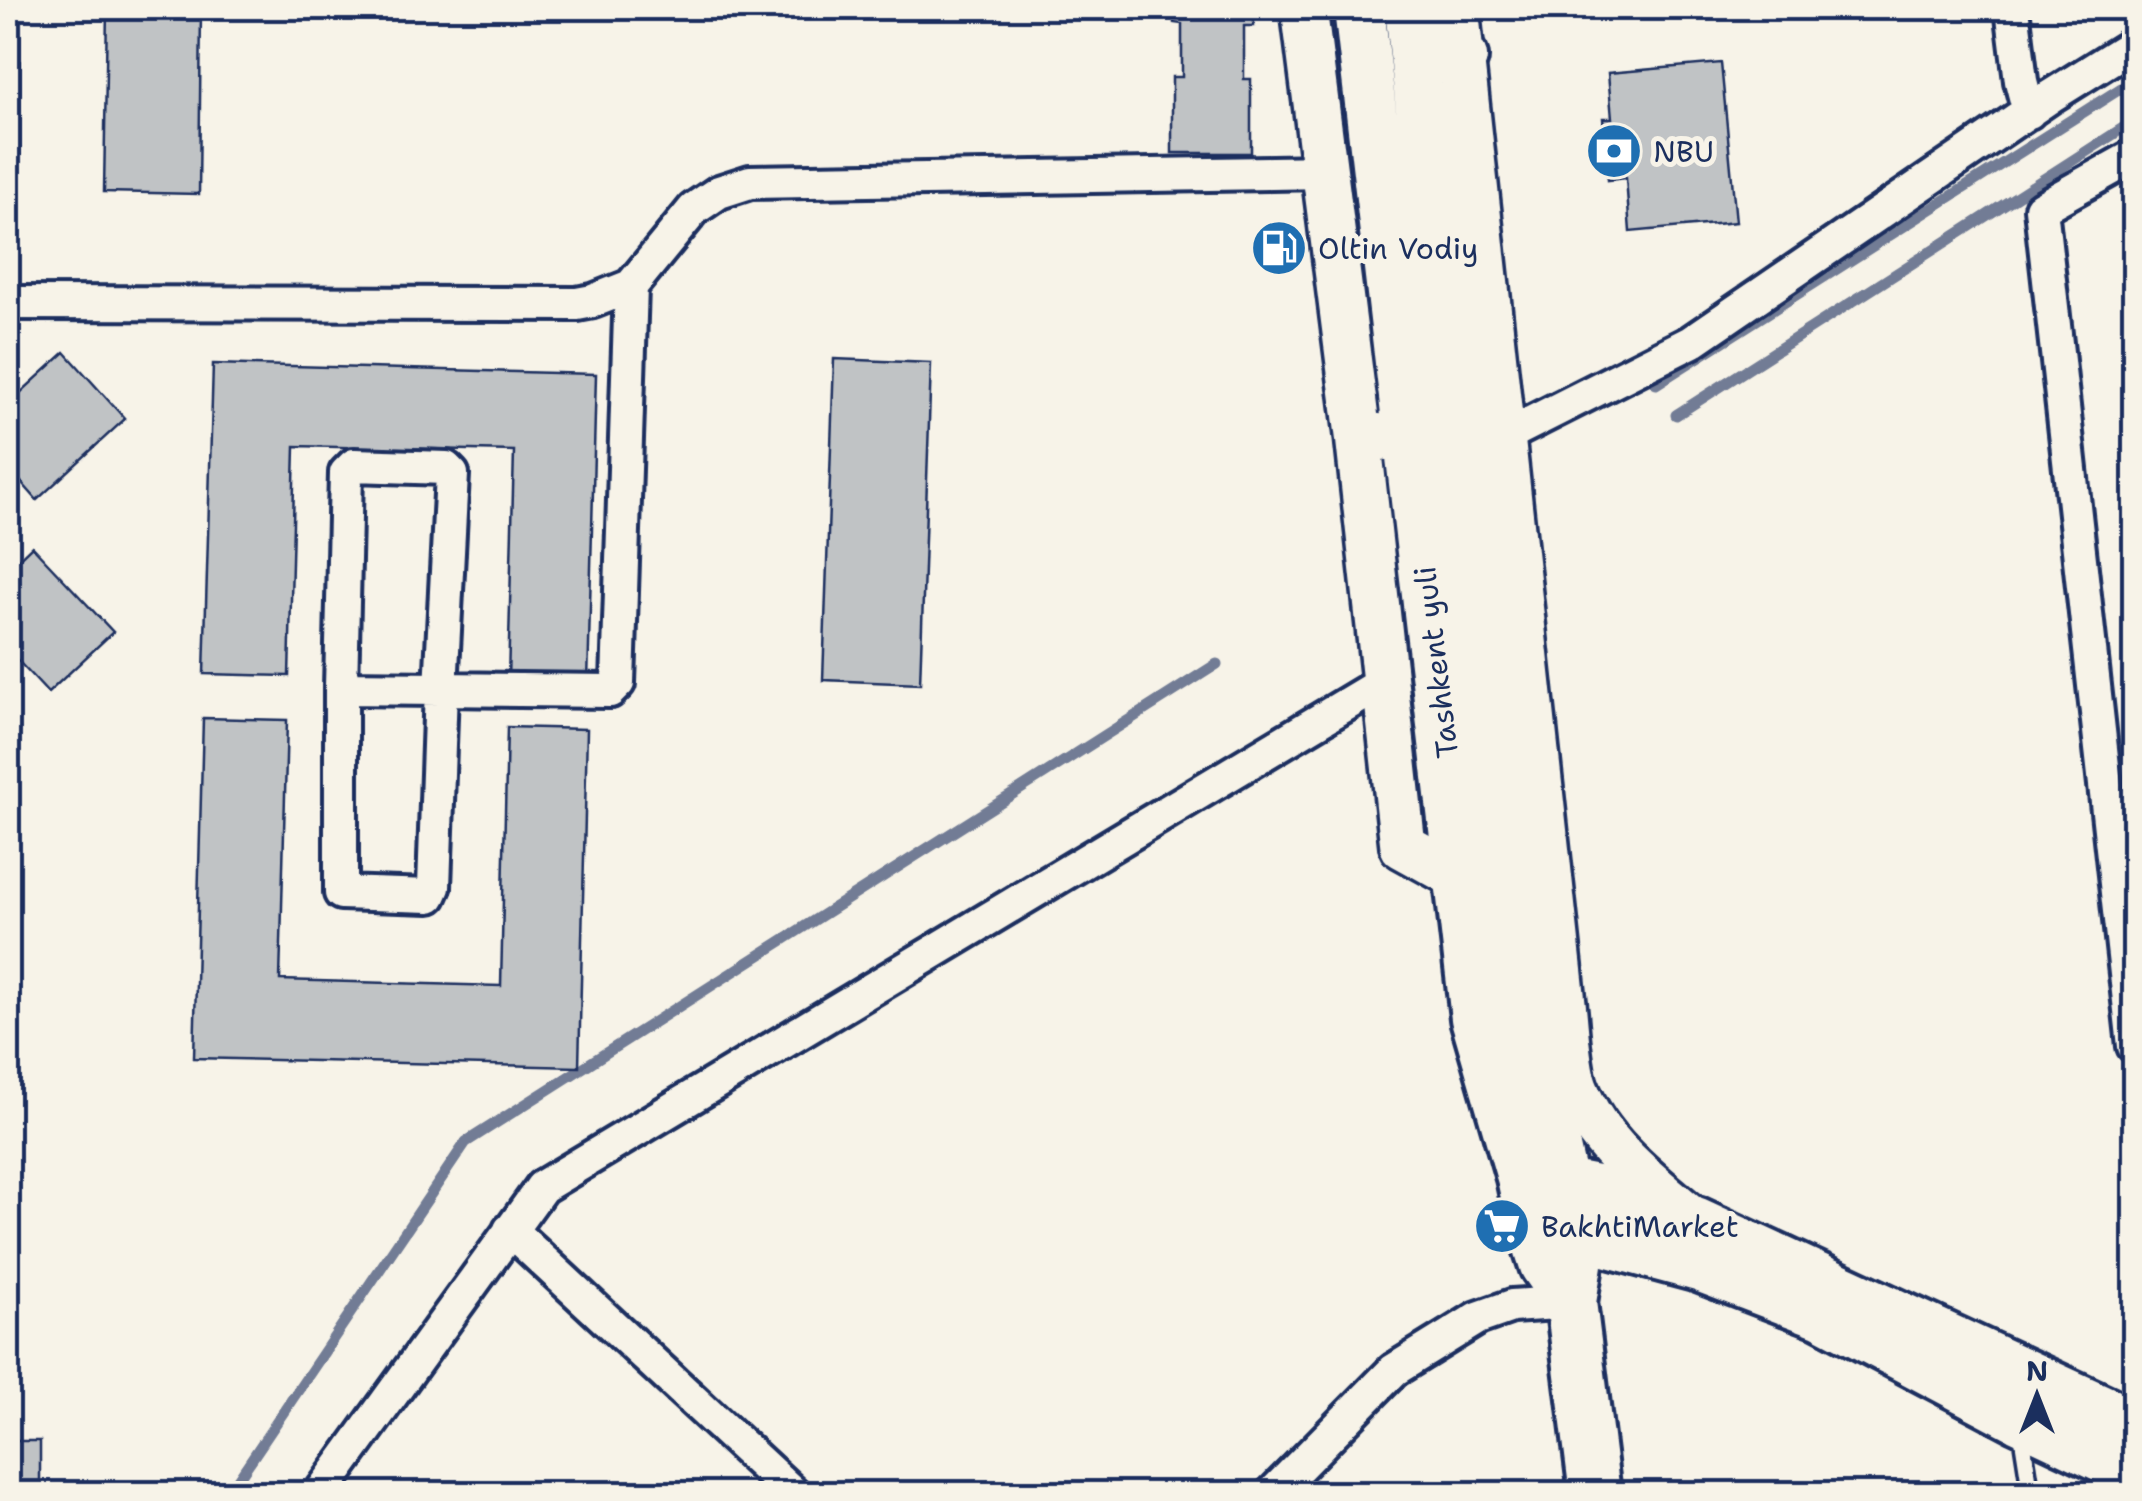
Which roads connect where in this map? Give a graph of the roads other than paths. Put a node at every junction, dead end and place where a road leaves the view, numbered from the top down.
1 (1304, 8) edge
2 (1359, 8) edge
3 (1410, 8) edge
4 (1456, 8) edge
5 (2012, 8) edge
6 (2134, 44) edge
7 (1439, 58) junction
8 (2028, 112) junction
9 (2134, 156) edge
10 (1324, 172) junction
11 (632, 286) junction
12 (8, 303) edge
13 (1358, 436) junction
14 (1503, 437) junction
15 (1408, 439) junction
16 (1385, 681) junction
17 (340, 688) junction
18 (441, 689) junction
19 (1461, 878) junction
20 (2134, 1046) edge
21 (1533, 1047) junction
22 (1574, 1085) junction
23 (1547, 1204) junction
24 (1694, 1222) junction
25 (510, 1230) junction
26 (1571, 1302) junction
27 (2019, 1416) junction
28 (2131, 1440) edge
29 (320, 1494) edge
30 (794, 1494) edge
31 (1272, 1494) edge
32 (1595, 1494) edge
33 (2031, 1494) edge

1 - 10 street
2 - 15 main road, Tashkent yuli
3 - 7 main road, Tashkent yuli
4 - 7 street
5 - 8 street
6 - 8 street
7 - 14 street
7 - 21 main road, Tashkent yuli
8 - 14 street
9 - 20 street
10 - 11 street
10 - 13 street
11 - 12 street
11 - 18 street
13 - 15 street
13 - 16 street
14 - 22 street
15 - 19 main road, Tashkent yuli
16 - 19 street
16 - 25 street
17 - 18 street
17 - 18 street
17 - 18 street
19 - 23 main road, Tashkent yuli
21 - 22 main road
21 - 23 main road, Tashkent yuli
22 - 24 street
23 - 24 main road
23 - 26 main road, Tashkent yuli
23 - 27 main road
24 - 28 main road
25 - 29 street
25 - 30 street
26 - 31 street
26 - 32 main road, Tashkent yuli
27 - 28 main road
27 - 33 lane

